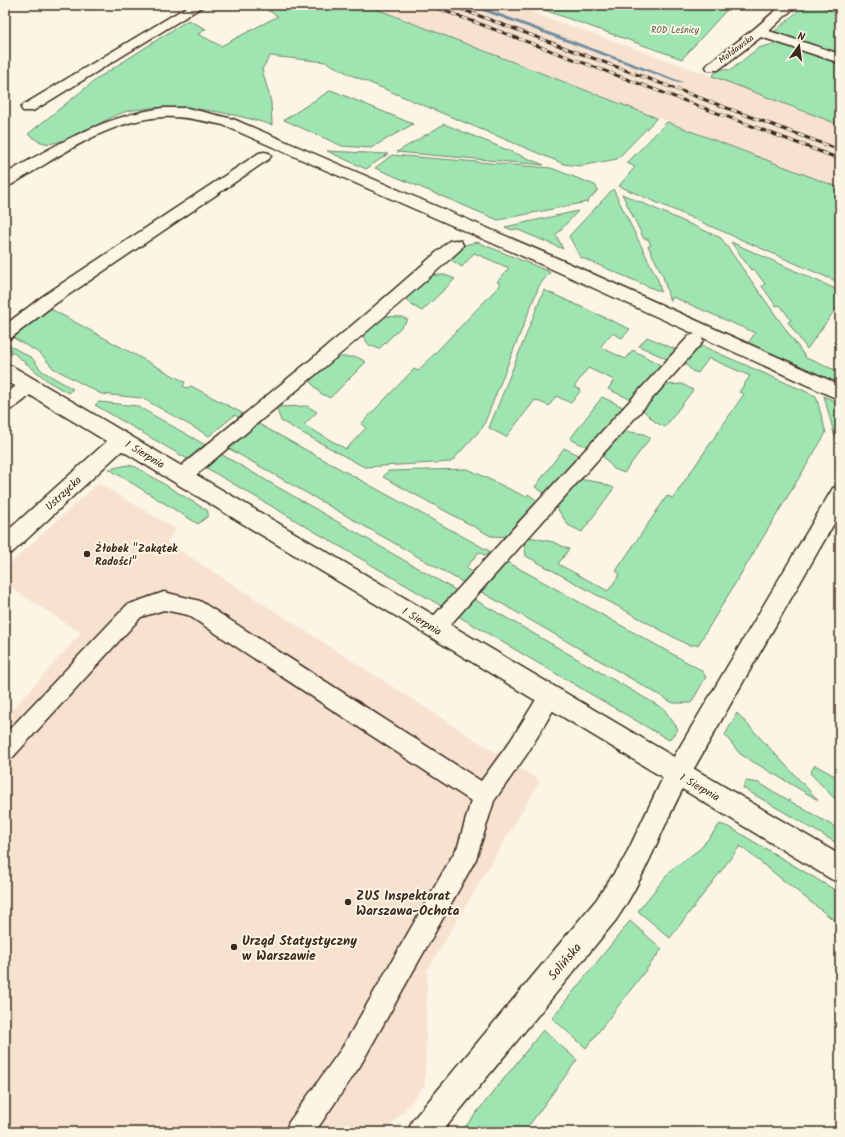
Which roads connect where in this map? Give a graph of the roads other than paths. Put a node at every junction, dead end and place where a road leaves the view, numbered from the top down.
1 (199, 5) edge
2 (790, 5) edge
3 (759, 32) junction
4 (840, 58) edge
5 (713, 67) dead end
6 (28, 108) dead end
7 (264, 156) dead end
8 (5, 181) edge
9 (455, 244) dead end
10 (5, 334) edge
11 (695, 340) dead end
12 (5, 371) edge
13 (29, 385) junction
14 (840, 393) edge
15 (5, 405) edge
16 (121, 440) junction
17 (182, 476) junction
18 (840, 494) edge
19 (5, 546) edge
20 (435, 628) junction
21 (550, 697) junction
22 (5, 750) edge
23 (678, 773) junction
24 (484, 796) junction
25 (840, 870) edge
26 (299, 1132) edge
27 (423, 1132) edge

1 - 6 lane
2 - 3 street, Mołdawska
3 - 4 street, Mołdawska
3 - 5 street, Mołdawska
7 - 10 lane
8 - 14 street
9 - 17 lane
11 - 20 lane
12 - 13 street, 1 Sierpnia
13 - 15 lane
13 - 16 street, 1 Sierpnia
16 - 17 street, 1 Sierpnia
16 - 19 street, Ustrzycka
17 - 20 street, 1 Sierpnia
18 - 23 street, Solińska
20 - 21 street, 1 Sierpnia
21 - 23 street, 1 Sierpnia
21 - 24 lane
22 - 24 lane
23 - 25 street, 1 Sierpnia
23 - 27 street, Solińska
24 - 26 lane

